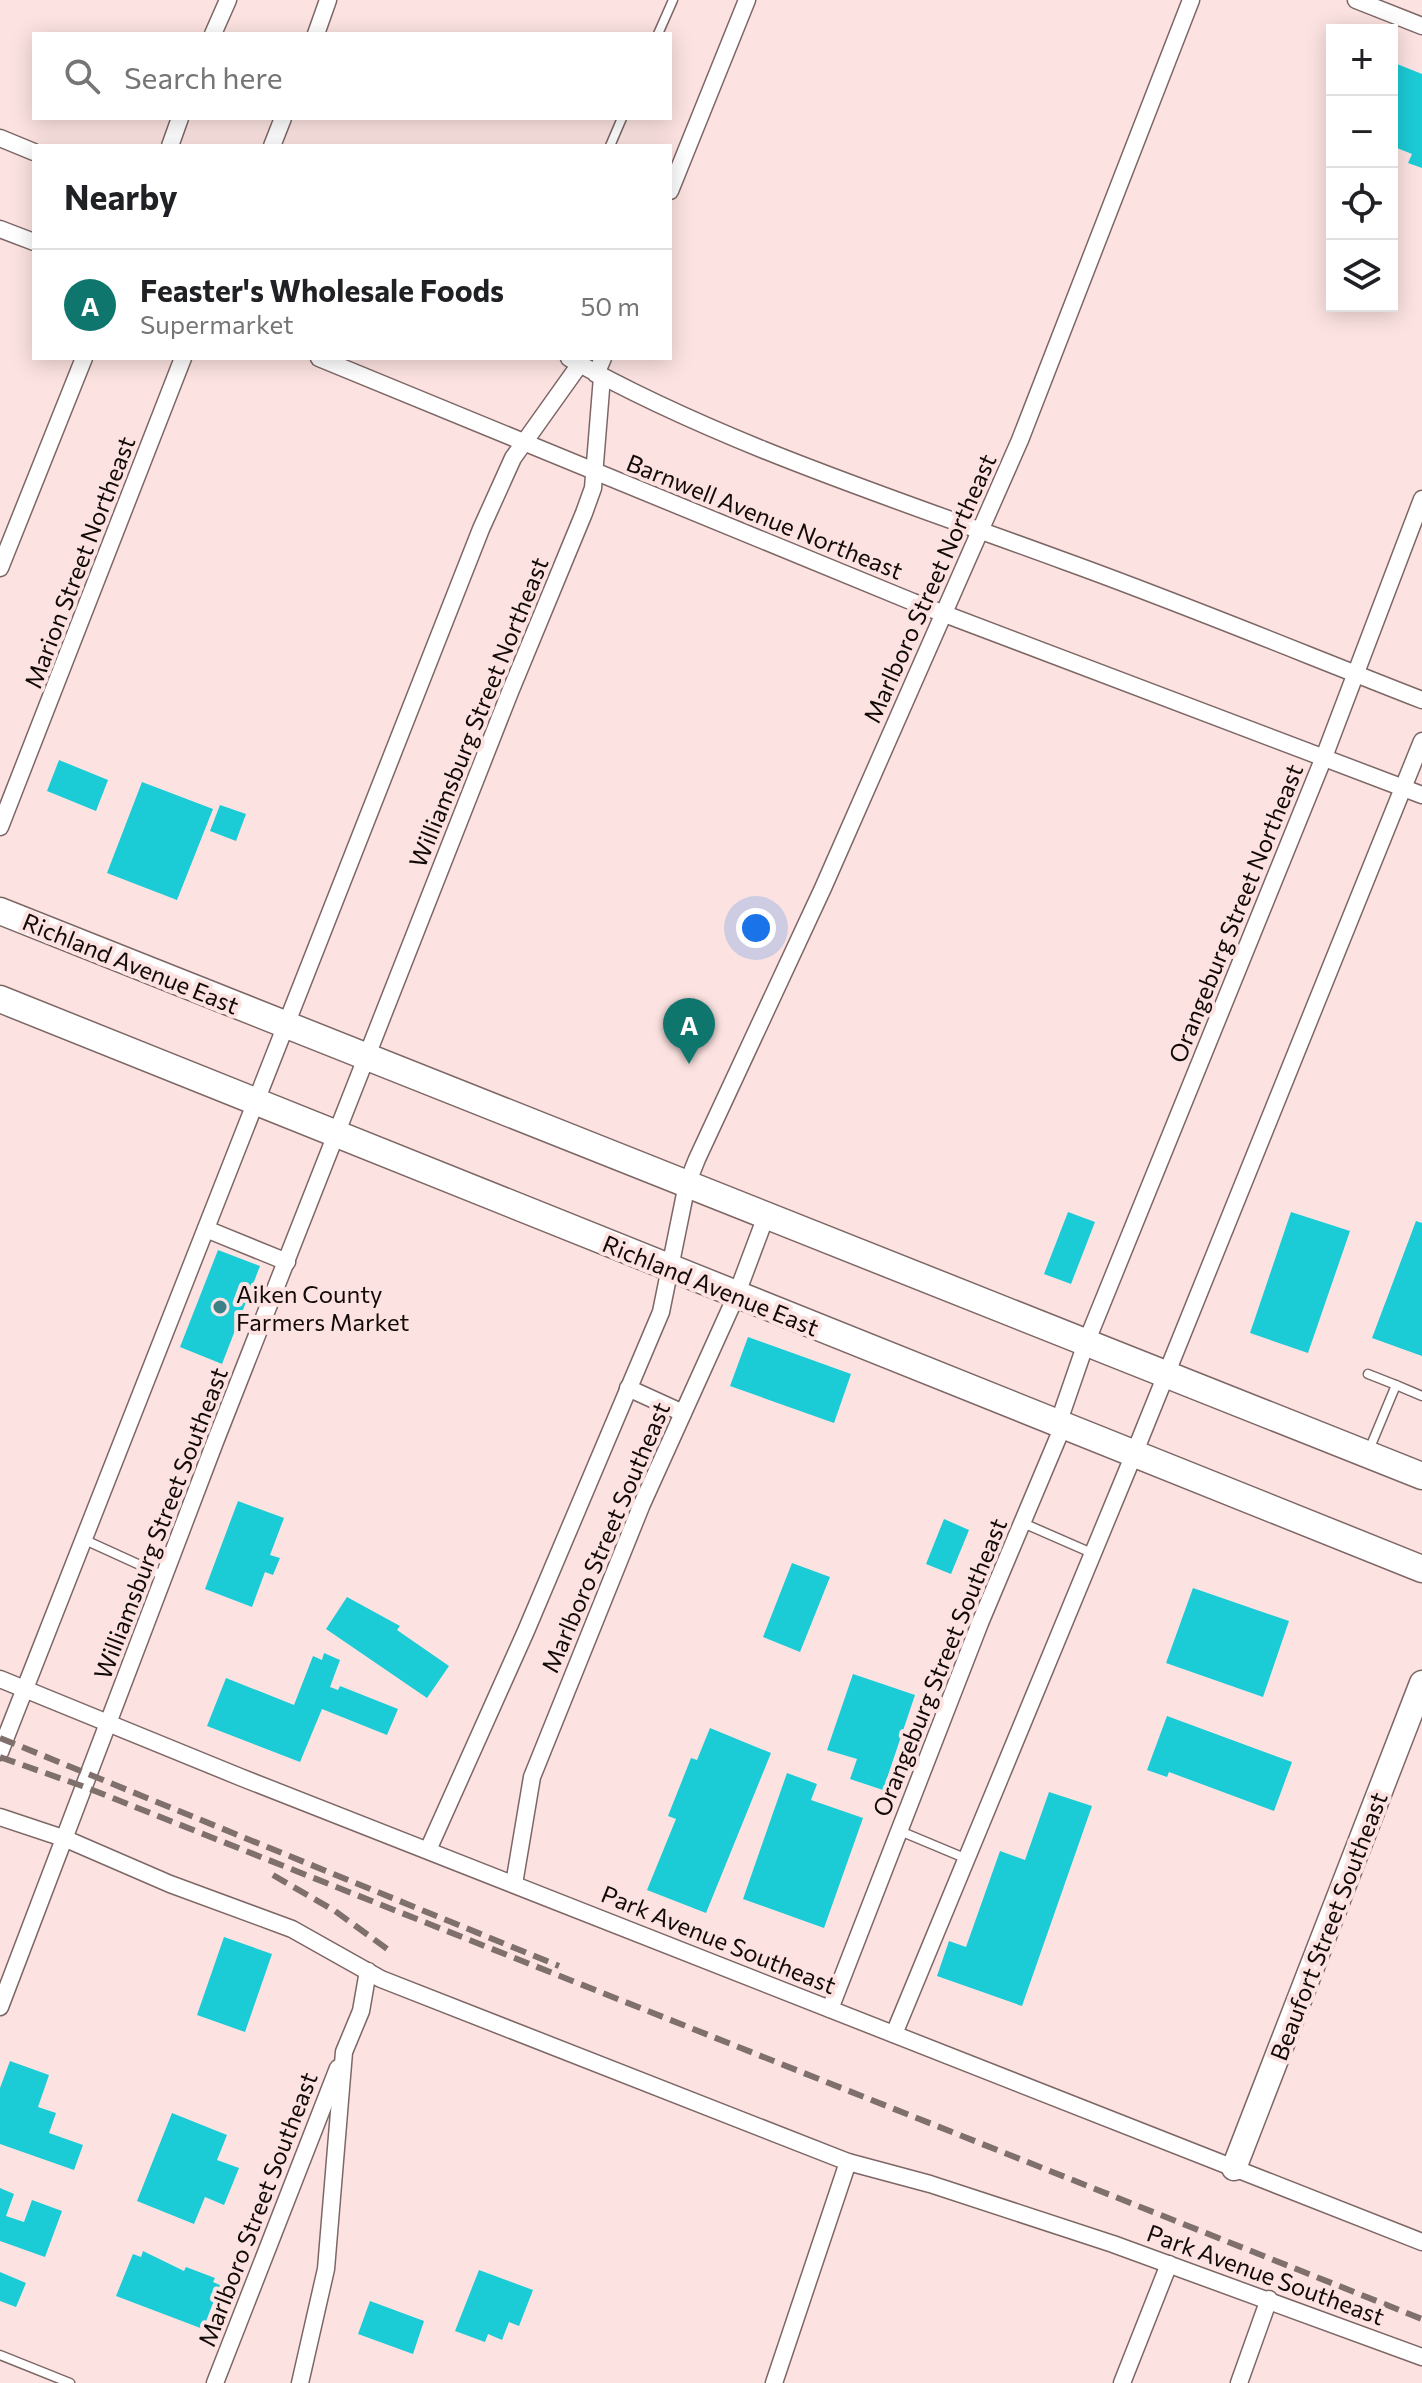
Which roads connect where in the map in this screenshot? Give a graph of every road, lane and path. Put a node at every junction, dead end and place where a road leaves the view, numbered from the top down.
1 (228, 0) edge
2 (328, 0) edge
3 (673, 0) edge
4 (747, 0) edge
5 (1191, 0) edge
6 (1356, 0) edge
7 (1422, 26) edge
8 (214, 32) edge
9 (317, 32) edge
10 (659, 32) edge
11 (179, 120) edge
12 (282, 120) edge
13 (621, 120) edge
14 (0, 138) edge
15 (171, 144) edge
16 (273, 144) edge
17 (611, 144) edge
18 (32, 151) edge
19 (672, 186) edge
20 (0, 229) edge
21 (32, 241) edge
22 (83, 360) edge
23 (182, 360) edge
24 (324, 360) edge
25 (575, 364) edge
26 (600, 369) edge
27 (524, 443) junction
28 (594, 473) junction
29 (1422, 499) edge
30 (980, 531) junction
31 (0, 568) edge
32 (945, 614) junction
33 (1355, 674) junction
34 (1422, 700) edge
35 (1422, 741) edge
36 (1324, 757) junction
37 (1404, 787) junction
38 (1422, 795) edge
39 (0, 827) edge
40 (0, 911) edge
41 (0, 999) edge
42 (284, 1024) junction
43 (369, 1058) junction
44 (256, 1100) junction
45 (339, 1133) junction
46 (687, 1184) junction
47 (766, 1216) junction
48 (206, 1229) junction
49 (287, 1262) junction
50 (670, 1269) junction
51 (736, 1296) junction
52 (1086, 1343) junction
53 (1165, 1374) junction
54 (1368, 1374) dead end
55 (1396, 1385) junction
56 (628, 1388) junction
57 (1422, 1396) edge
58 (683, 1413) junction
59 (1058, 1424) junction
60 (1134, 1454) junction
61 (1367, 1454) junction
62 (1422, 1476) edge
63 (1022, 1523) junction
64 (85, 1540) junction
65 (1094, 1554) junction
66 (1422, 1569) edge
67 (165, 1577) junction
68 (0, 1679) edge
69 (1422, 1683) edge
70 (25, 1689) junction
71 (110, 1723) junction
72 (0, 1752) edge
73 (0, 1817) edge
74 (899, 1831) junction
75 (66, 1839) junction
76 (428, 1850) junction
77 (967, 1859) junction
78 (514, 1884) junction
79 (368, 1971) junction
80 (0, 2007) edge
81 (830, 2009) junction
82 (894, 2034) junction
83 (344, 2052) junction
84 (848, 2162) junction
85 (1234, 2168) junction
86 (1422, 2242) edge
87 (1169, 2264) junction
88 (1269, 2299) junction
89 (0, 2355) edge
90 (1422, 2357) edge
91 (70, 2383) edge
92 (215, 2383) edge
93 (300, 2383) edge
94 (774, 2383) edge
95 (1122, 2383) edge
96 (1239, 2383) edge

1 - 8 street
2 - 9 street
3 - 10 lane
4 - 19 street
5 - 30 street, Marlboro Street Northeast
6 - 7 street
11 - 15 street
12 - 16 street
13 - 17 lane
14 - 18 street
20 - 21 street
22 - 31 street
23 - 39 street, Marion Street Northeast
24 - 27 street, Barnwell Avenue Northeast
25 - 26 street
25 - 27 street
26 - 28 street, Williamsburg Street Northeast
26 - 30 street
27 - 28 street, Barnwell Avenue Northeast
27 - 42 street
28 - 32 street, Barnwell Avenue Northeast
28 - 43 street, Williamsburg Street Northeast
29 - 33 street, Orangeburg Street Northeast
30 - 32 street, Marlboro Street Northeast
30 - 33 street
32 - 36 street, Barnwell Avenue Northeast
32 - 46 street, Marlboro Street Northeast
33 - 34 street
33 - 36 street, Orangeburg Street Northeast
35 - 37 street
36 - 37 street, Barnwell Avenue Northeast
36 - 52 street, Orangeburg Street Northeast
37 - 38 street, Barnwell Avenue Northeast
37 - 53 street
40 - 42 main road, Richland Avenue East
41 - 44 main road, Richland Avenue East
42 - 43 main road, Richland Avenue East
42 - 44 street
43 - 45 street, Williamsburg Street Southeast
43 - 46 main road, Richland Avenue East
44 - 45 main road, Richland Avenue East
44 - 48 street
45 - 49 street, Williamsburg Street Southeast
45 - 50 main road, Richland Avenue East
46 - 47 main road, Richland Avenue East
46 - 50 street, Marlboro Street Southeast
47 - 51 street, Marlboro Street Southeast
47 - 52 main road, Richland Avenue East
48 - 49 street
48 - 64 street
49 - 67 street, Williamsburg Street Southeast
50 - 51 main road, Richland Avenue East
50 - 56 street, Marlboro Street Southeast
51 - 58 street, Marlboro Street Southeast
51 - 59 main road, Richland Avenue East
52 - 53 main road, Richland Avenue East
52 - 59 street, Orangeburg Street Southeast
53 - 60 street
53 - 61 main road, Richland Avenue East
54 - 55 lane
55 - 57 lane
55 - 61 lane
56 - 58 street
56 - 76 street, Marlboro Street Southeast
58 - 78 street, Marlboro Street Southeast
59 - 60 main road, Richland Avenue East
59 - 63 street, Orangeburg Street Southeast
60 - 65 street
60 - 66 main road, Richland Avenue East
61 - 62 main road, Richland Avenue East
63 - 65 lane
63 - 74 street, Orangeburg Street Southeast
64 - 67 lane
64 - 70 street
65 - 77 street
67 - 71 street, Williamsburg Street Southeast
68 - 70 street, Park Avenue Southeast
69 - 85 street, Beaufort Street Southeast
70 - 71 street, Park Avenue Southeast
70 - 72 street
71 - 75 street, Williamsburg Street Southeast
71 - 76 street, Park Avenue Southeast
73 - 75 street, Park Avenue Southeast
74 - 77 lane
74 - 81 street, Orangeburg Street Southeast
75 - 79 street, Park Avenue Southeast
75 - 80 street, Williamsburg Street Southeast
76 - 78 street, Park Avenue Southeast
77 - 82 street
78 - 81 street, Park Avenue Southeast
79 - 83 street, Marlboro Street Southeast
79 - 84 street, Park Avenue Southeast
81 - 82 street, Park Avenue Southeast
82 - 85 street, Park Avenue Southeast
83 - 92 street, Marlboro Street Southeast
83 - 93 street, Marlboro Street Southeast
84 - 87 street, Park Avenue Southeast
84 - 94 street
85 - 86 street, Park Avenue Southeast
87 - 88 street, Park Avenue Southeast
87 - 95 street
88 - 90 street, Park Avenue Southeast
88 - 96 street
89 - 91 lane

